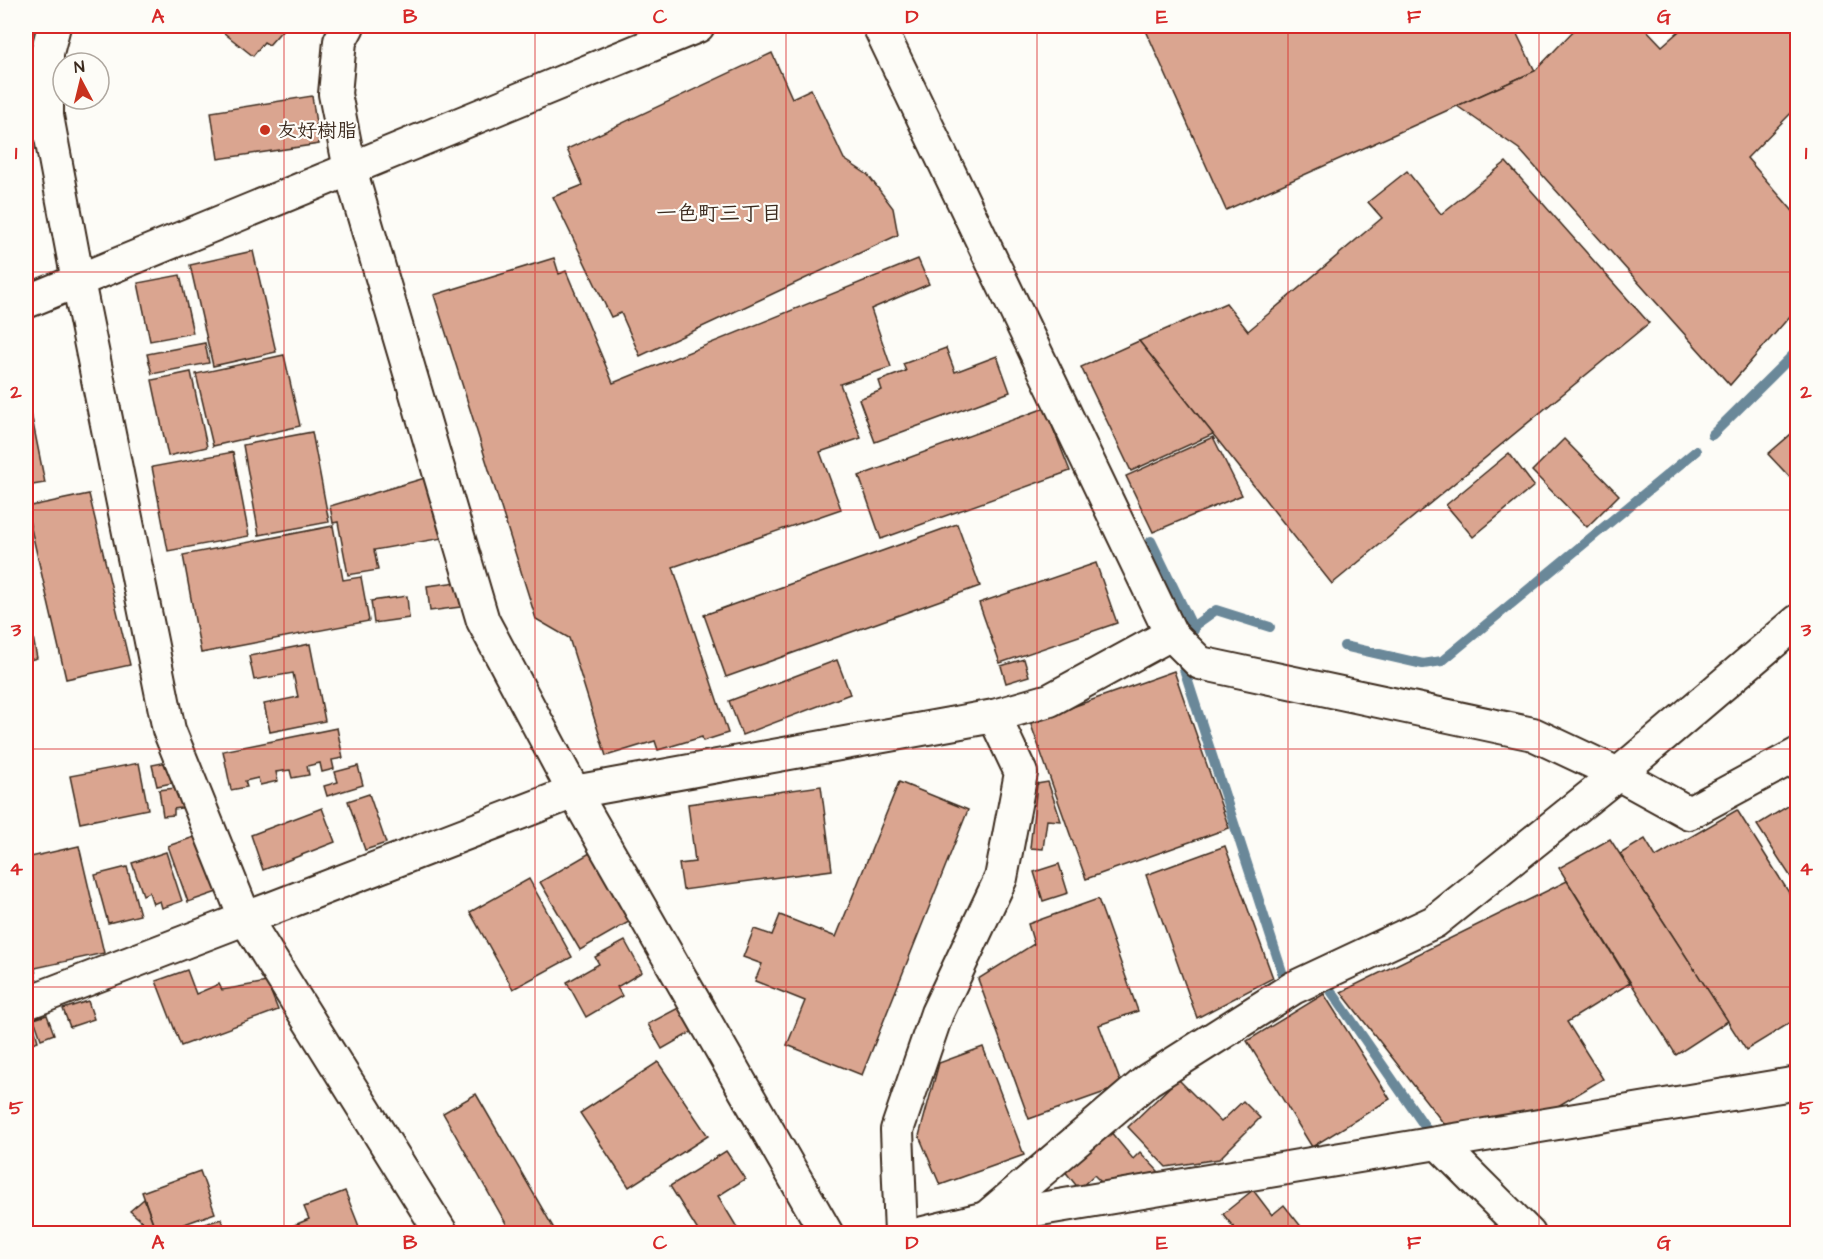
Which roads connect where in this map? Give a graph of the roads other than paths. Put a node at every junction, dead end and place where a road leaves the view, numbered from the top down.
1 (54, 26) edge
2 (348, 26) edge
3 (698, 26) edge
4 (879, 26) edge
5 (350, 168) junction
6 (78, 281) junction
7 (26, 302) edge
8 (1797, 621) edge
9 (1171, 634) junction
10 (994, 716) junction
11 (1797, 754) edge
12 (1618, 774) junction
13 (574, 792) junction
14 (245, 918) junction
15 (26, 1003) edge
16 (1797, 1083) edge
17 (1439, 1143) junction
18 (997, 1226) edge
19 (442, 1233) edge
20 (827, 1233) edge
21 (901, 1233) edge
22 (919, 1233) edge
23 (1529, 1233) edge

1 - 6 street
2 - 5 street
3 - 5 street
4 - 9 street
5 - 6 street
5 - 13 street
6 - 7 street
6 - 14 street
8 - 12 street
9 - 10 street
9 - 12 street
10 - 13 street
10 - 21 street
11 - 12 street
12 - 18 street
13 - 14 street
13 - 20 street
14 - 15 street
14 - 19 street
16 - 17 street
17 - 18 street
17 - 23 street
18 - 22 street

